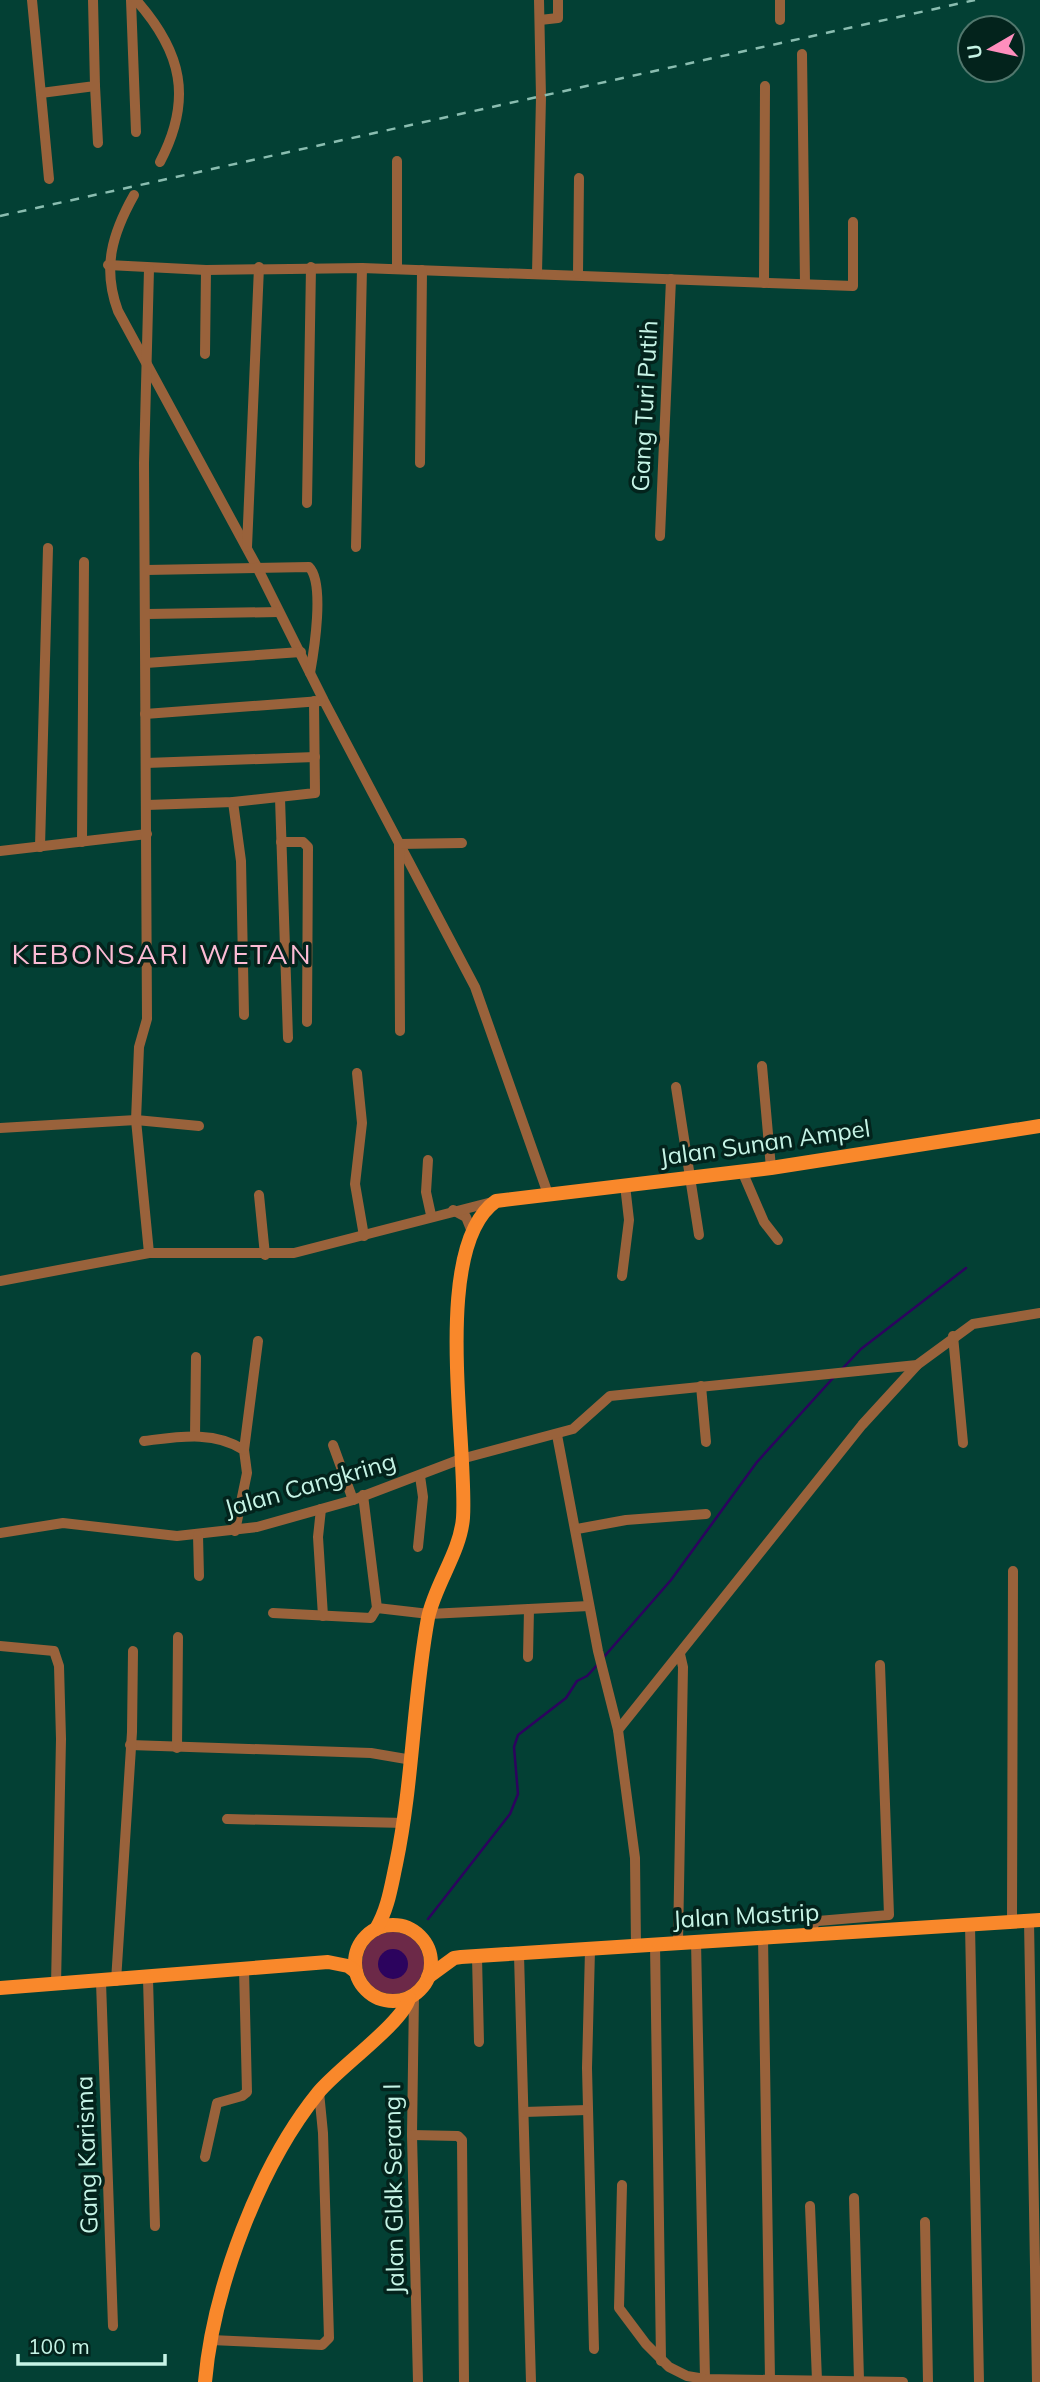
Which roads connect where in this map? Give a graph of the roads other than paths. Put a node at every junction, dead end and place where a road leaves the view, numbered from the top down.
1 (32, 0) edge
2 (93, 0) edge
3 (131, 0) edge
4 (136, 0) edge
5 (539, 0) edge
6 (558, 0) edge
7 (780, 0) edge
8 (540, 20) junction
9 (780, 20) dead end
10 (802, 54) dead end
11 (95, 86) junction
12 (765, 86) dead end
13 (41, 93) junction
14 (136, 132) dead end
15 (98, 143) dead end
16 (397, 161) dead end
17 (160, 162) dead end
18 (579, 178) dead end
19 (49, 179) dead end
20 (134, 195) dead end
21 (853, 222) dead end
22 (108, 265) junction
23 (260, 267) junction
24 (312, 267) junction
25 (362, 268) junction
26 (149, 269) junction
27 (397, 269) junction
28 (205, 270) junction
29 (422, 270) junction
30 (537, 273) junction
31 (578, 274) junction
32 (671, 279) junction
33 (764, 283) junction
34 (805, 284) junction
35 (205, 354) dead end
36 (145, 360) junction
37 (420, 463) dead end
38 (307, 503) dead end
39 (660, 536) dead end
40 (356, 547) dead end
41 (48, 548) dead end
42 (246, 549) junction
43 (84, 562) dead end
44 (257, 567) junction
45 (146, 570) junction
46 (279, 612) junction
47 (147, 614) junction
48 (301, 652) junction
49 (146, 663) junction
50 (310, 673) junction
51 (319, 701) junction
52 (145, 714) junction
53 (315, 757) junction
54 (146, 763) junction
55 (280, 798) junction
56 (233, 802) junction
57 (147, 805) junction
58 (148, 834) junction
59 (82, 842) junction
60 (281, 842) junction
61 (462, 842) dead end
62 (399, 844) junction
63 (40, 847) junction
64 (0, 851) edge
65 (244, 1015) dead end
66 (307, 1022) dead end
67 (400, 1031) dead end
68 (288, 1038) dead end
69 (762, 1066) dead end
70 (357, 1073) dead end
71 (676, 1087) dead end
72 (136, 1120) junction
73 (199, 1126) dead end
74 (1040, 1126) edge
75 (0, 1128) edge
76 (428, 1160) dead end
77 (771, 1168) junction
78 (742, 1171) junction
79 (690, 1178) junction
80 (625, 1185) junction
81 (548, 1194) junction
82 (259, 1195) dead end
83 (496, 1201) junction
84 (453, 1210) junction
85 (431, 1216) junction
86 (472, 1233) junction
87 (699, 1235) dead end
88 (364, 1236) junction
89 (778, 1240) dead end
90 (149, 1253) junction
91 (265, 1255) junction
92 (622, 1276) dead end
93 (0, 1281) edge
94 (1040, 1313) edge
95 (953, 1336) junction
96 (258, 1342) dead end
97 (196, 1357) dead end
98 (917, 1365) junction
99 (701, 1386) junction
100 (557, 1435) junction
101 (195, 1436) junction
102 (144, 1440) dead end
103 (706, 1442) dead end
104 (962, 1443) dead end
105 (333, 1445) dead end
106 (244, 1450) junction
107 (461, 1459) junction
108 (420, 1476) junction
109 (358, 1497) junction
110 (321, 1509) junction
111 (706, 1514) dead end
112 (577, 1530) junction
113 (235, 1531) junction
114 (0, 1533) edge
115 (198, 1535) junction
116 (418, 1546) dead end
117 (1013, 1571) dead end
118 (199, 1576) dead end
119 (589, 1606) junction
120 (377, 1608) junction
121 (529, 1608) junction
122 (274, 1613) dead end
123 (429, 1614) junction
124 (323, 1616) junction
125 (178, 1637) dead end
126 (0, 1646) edge
127 (133, 1651) dead end
128 (680, 1654) junction
129 (528, 1657) dead end
130 (880, 1665) dead end
131 (618, 1730) junction
132 (130, 1745) junction
133 (177, 1748) junction
134 (412, 1760) junction
135 (227, 1819) dead end
136 (405, 1823) junction
137 (389, 1899) junction
138 (1035, 1921) edge
139 (1012, 1922) junction
140 (885, 1924) junction
141 (970, 1924) junction
142 (399, 1926) junction
143 (376, 1929) junction
144 (764, 1937) junction
145 (696, 1941) junction
146 (678, 1942) junction
147 (425, 1943) junction
148 (655, 1944) junction
149 (359, 1946) junction
150 (636, 1946) junction
151 (590, 1950) junction
152 (519, 1955) junction
153 (477, 1957) junction
154 (454, 1958) junction
155 (328, 1962) junction
156 (244, 1969) junction
157 (356, 1972) junction
158 (428, 1977) junction
159 (148, 1979) junction
160 (109, 1981) junction
161 (56, 1985) junction
162 (0, 1988) edge
163 (412, 1996) junction
164 (390, 2001) junction
165 (391, 2025) junction
166 (479, 2042) dead end
167 (319, 2092) junction
168 (587, 2110) junction
169 (524, 2112) junction
170 (412, 2135) junction
171 (205, 2157) dead end
172 (622, 2185) dead end
173 (854, 2198) dead end
174 (810, 2206) dead end
175 (925, 2222) dead end
176 (155, 2226) dead end
177 (113, 2326) dead end
178 (211, 2340) junction
179 (594, 2349) dead end
180 (661, 2361) junction
181 (418, 2377) edge
182 (464, 2379) edge
183 (531, 2380) edge
184 (713, 2380) edge
185 (770, 2380) junction
186 (817, 2380) junction
187 (859, 2380) junction
188 (205, 2382) edge
189 (903, 2382) edge
190 (928, 2382) edge
191 (979, 2382) edge
192 (1037, 2382) edge

1 - 13 street
2 - 11 street
3 - 14 street
4 - 17 street
5 - 8 street
6 - 8 street
7 - 9 street
8 - 30 street
10 - 34 street
11 - 13 street
11 - 15 street
12 - 33 street
13 - 19 street
16 - 27 street
18 - 31 street
20 - 22 street
21 - 34 street
22 - 26 street
22 - 36 street
23 - 24 street
23 - 28 street
23 - 42 street
24 - 25 street
24 - 38 street
25 - 27 street
25 - 40 street
26 - 28 street
26 - 36 street
27 - 29 street
28 - 35 street
29 - 30 street
29 - 37 street
30 - 31 street
31 - 32 street
32 - 33 street
32 - 39 street, Gang Turi Putih
33 - 34 street
36 - 42 street
36 - 45 street
41 - 63 street
42 - 44 street
43 - 59 street
44 - 45 street
44 - 46 street
44 - 50 street
45 - 47 street
46 - 47 street
46 - 48 street
47 - 49 street
48 - 49 street
48 - 50 street
49 - 52 street
50 - 51 street
51 - 52 street
51 - 53 street
51 - 62 street
52 - 54 street
53 - 54 street
53 - 55 street
54 - 57 street
55 - 56 street
55 - 60 street
56 - 57 street
56 - 65 street
57 - 58 street
58 - 59 street
58 - 72 street
59 - 63 street
60 - 66 street
60 - 68 street
61 - 62 street
62 - 67 street
62 - 81 street
63 - 64 street
69 - 77 street
70 - 88 street
71 - 79 street
72 - 73 street
72 - 75 street
72 - 90 street
74 - 77 main road, Jalan Sunan Ampel
76 - 85 street
77 - 78 main road, Jalan Sunan Ampel
78 - 79 main road, Jalan Sunan Ampel
78 - 89 street
79 - 80 main road, Jalan Sunan Ampel
79 - 87 street
80 - 81 main road, Jalan Sunan Ampel
80 - 92 street
81 - 83 main road, Jalan Sunan Ampel
82 - 91 street
83 - 84 street
83 - 86 main road
84 - 85 street
84 - 86 street
85 - 88 street
86 - 107 main road
88 - 91 street
90 - 91 street
90 - 93 street
94 - 95 street
95 - 98 street
95 - 104 street
96 - 106 street
97 - 101 street
98 - 99 street, Jalan Cangkring
98 - 128 street
99 - 100 street, Jalan Cangkring
99 - 103 street
100 - 107 street, Jalan Cangkring
100 - 112 street
101 - 102 street
101 - 106 street
105 - 109 street
106 - 113 street
107 - 108 street, Jalan Cangkring
107 - 123 main road
108 - 109 street, Jalan Cangkring
108 - 116 street
109 - 110 street, Jalan Cangkring
109 - 120 street
110 - 113 street, Jalan Cangkring
110 - 124 street
111 - 112 street
112 - 119 street
113 - 115 street, Jalan Cangkring
114 - 115 street, Jalan Cangkring
115 - 118 street
117 - 139 street
119 - 121 street
119 - 131 street
120 - 123 street
120 - 124 street
121 - 123 street
121 - 129 street
122 - 124 street
123 - 134 main road
125 - 133 street
126 - 161 street
127 - 132 street, Gang Karisma
128 - 131 street
128 - 146 street
130 - 140 street
131 - 150 street
132 - 133 street
132 - 160 street, Gang Karisma
133 - 134 street
134 - 136 main road
135 - 136 street
136 - 137 main road
137 - 142 main road
137 - 143 main road
138 - 139 main road, Jalan Mastrip
138 - 192 street
139 - 141 main road, Jalan Mastrip
140 - 141 main road, Jalan Mastrip
140 - 144 main road, Jalan Mastrip
141 - 191 street
142 - 143 main road
142 - 147 main road
143 - 149 main road
144 - 145 main road, Jalan Mastrip
144 - 185 street
145 - 146 main road, Jalan Mastrip
145 - 184 street
146 - 148 main road, Jalan Mastrip
147 - 154 main road, Jalan Mastrip
147 - 158 main road
148 - 150 main road, Jalan Mastrip
148 - 180 street
149 - 155 main road
149 - 157 main road
150 - 151 main road, Jalan Mastrip
151 - 152 main road, Jalan Mastrip
151 - 168 street
152 - 153 main road, Jalan Mastrip
152 - 169 street
153 - 154 main road, Jalan Mastrip
153 - 166 street
154 - 158 main road
155 - 156 main road
155 - 157 main road
156 - 159 main road
156 - 171 street
157 - 164 main road
158 - 163 main road
159 - 160 main road
159 - 176 street
160 - 161 main road
160 - 177 street, Gang Karisma
161 - 162 main road
163 - 164 main road
163 - 165 main road
163 - 170 street, Jalan Gldk Serang I
164 - 165 main road
165 - 167 main road
167 - 178 main road
167 - 178 street
168 - 169 street
168 - 179 street
169 - 183 street
170 - 181 street, Jalan Gldk Serang I
170 - 182 street
172 - 180 street
173 - 187 street
174 - 186 street
175 - 190 street
178 - 188 main road
180 - 184 street
184 - 185 street
185 - 186 street
186 - 187 street
187 - 189 street

